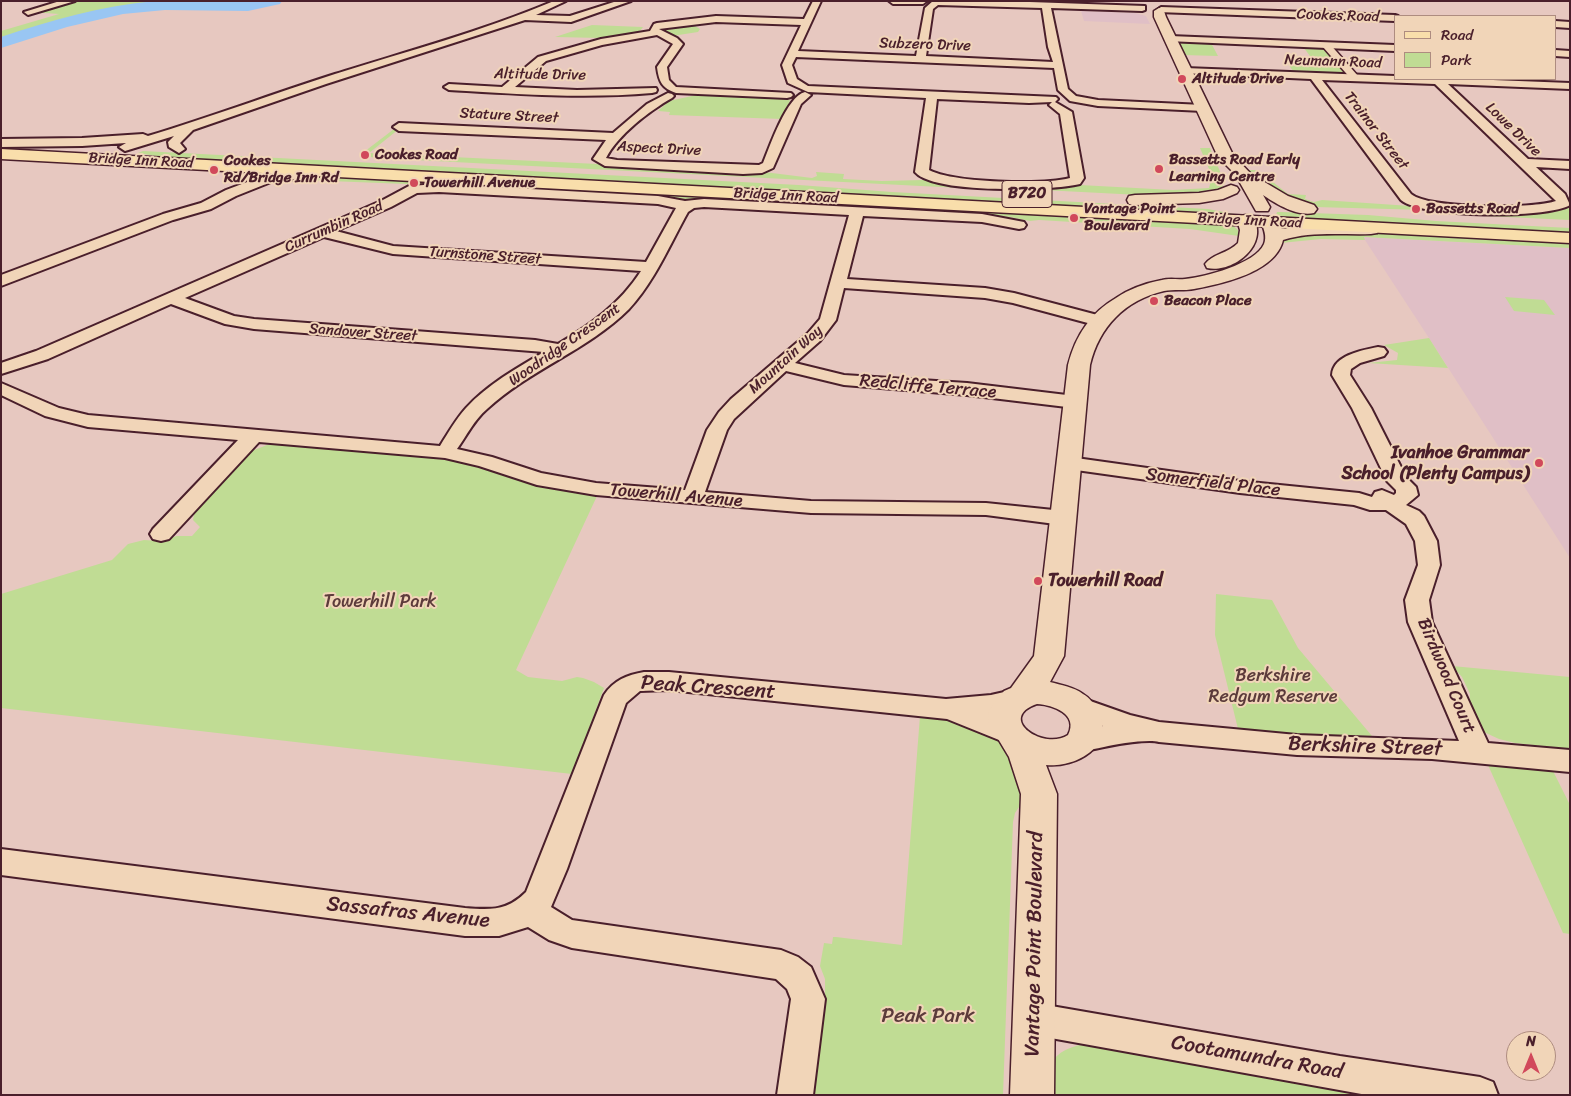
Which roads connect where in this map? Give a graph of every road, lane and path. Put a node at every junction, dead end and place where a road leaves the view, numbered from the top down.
1 (70, 1) edge
2 (562, 1) edge
3 (626, 1) edge
4 (817, 1) edge
5 (893, 1) edge
6 (902, 2) edge
7 (929, 3) edge
8 (1039, 5) edge
9 (1149, 9) edge
10 (28, 12) dead end
11 (523, 18) junction
12 (1394, 18) edge
13 (807, 22) junction
14 (1556, 24) edge
15 (1570, 24) edge
16 (656, 30) junction
17 (1349, 37) dead end
18 (1170, 39) junction
19 (1326, 45) junction
20 (1358, 46) junction
21 (1394, 48) edge
22 (791, 54) junction
23 (920, 60) junction
24 (1058, 65) junction
25 (1185, 71) junction
26 (1314, 76) junction
27 (1355, 78) junction
28 (1394, 79) edge
29 (1410, 80) edge
30 (1438, 81) junction
31 (1570, 86) edge
32 (450, 87) dead end
33 (505, 90) junction
34 (662, 92) junction
35 (797, 92) junction
36 (932, 96) junction
37 (1064, 103) junction
38 (1203, 108) junction
39 (214, 120) junction
40 (399, 127) dead end
41 (187, 131) junction
42 (160, 136) junction
43 (617, 136) junction
44 (1, 144) edge
45 (125, 147) junction
46 (142, 148) junction
47 (179, 150) junction
48 (1, 154) edge
49 (1226, 157) junction
50 (96, 158) junction
51 (114, 160) junction
52 (1524, 163) junction
53 (1570, 165) edge
54 (1242, 172) junction
55 (267, 173) junction
56 (1231, 190) junction
57 (1135, 200) junction
58 (1564, 202) joint
59 (687, 206) junction
60 (1308, 209) junction
61 (857, 211) junction
62 (1243, 213) junction
63 (1269, 222) junction
64 (1570, 223) edge
65 (1019, 225) dead end
66 (1398, 229) joint
67 (323, 232) junction
68 (1570, 238) edge
69 (649, 266) junction
70 (1, 281) edge
71 (839, 283) junction
72 (1168, 285) junction
73 (171, 299) junction
74 (1099, 321) junction
75 (560, 350) junction
76 (1378, 352) dead end
77 (783, 365) junction
78 (1, 369) edge
79 (3, 392) edge
80 (1075, 402) junction
81 (253, 436) junction
82 (445, 452) junction
83 (1069, 464) junction
84 (694, 497) junction
85 (1395, 498) junction
86 (1063, 518) junction
87 (188, 530) dead end
88 (1049, 656) junction
89 (1018, 696) junction
90 (1074, 704) junction
91 (946, 709) junction
92 (1160, 732) junction
93 (1013, 738) junction
94 (1075, 746) junction
95 (1478, 752) junction
96 (1570, 760) edge
97 (1038, 794) junction
98 (1, 862) edge
99 (530, 909) junction
100 (1034, 1019) junction
101 (795, 1095) edge
102 (1032, 1095) edge
103 (1480, 1095) edge

1 - 10 street
2 - 11 street
3 - 11 street
4 - 13 street
5 - 6 street, Cookes Road
6 - 7 street, Cookes Road
7 - 8 street, Cookes Road
7 - 23 street
8 - 9 street, Cookes Road
8 - 24 street
9 - 12 street, Cookes Road
9 - 18 street
11 - 39 street
13 - 16 street
13 - 22 street
14 - 15 street
16 - 33 street
16 - 34 street
17 - 20 street
18 - 19 street
18 - 25 street
19 - 20 street
19 - 27 street
20 - 21 street
22 - 23 street, Subzero Drive
22 - 35 street
23 - 24 street, Subzero Drive
24 - 37 street
25 - 26 street, Neumann Road
25 - 38 street
26 - 27 street, Neumann Road
26 - 58 street, Trainor Street
27 - 28 street, Neumann Road
29 - 30 street, Neumann Road
30 - 31 street, Neumann Road
30 - 52 street, Lowe Drive
32 - 33 street, Altitude Drive
33 - 34 street, Altitude Drive
34 - 35 street, Altitude Drive
34 - 43 street, Aspect Drive
35 - 36 street, Altitude Drive
35 - 43 street, Aspect Drive
36 - 37 street, Altitude Drive
36 - 37 street
37 - 38 street, Altitude Drive
38 - 49 street
39 - 41 street
39 - 42 street
40 - 43 street, Stature Street
41 - 46 street
41 - 47 street
42 - 44 street
42 - 45 street
44 - 45 main road, Bridge Inn Road / B720
45 - 46 main road, Bridge Inn Road / B720
45 - 50 main road
46 - 47 main road, Bridge Inn Road / B720
46 - 51 main road
47 - 57 main road, Bridge Inn Road / B720
48 - 50 main road, Bridge Inn Road / B720
49 - 54 street
49 - 56 street
50 - 51 main road, Bridge Inn Road / B720
51 - 55 main road, Bridge Inn Road / B720
52 - 53 street
52 - 58 street, Lowe Drive
54 - 60 street
54 - 63 street
55 - 62 main road, Bridge Inn Road / B720
55 - 70 street
56 - 57 street
56 - 62 street
57 - 62 main road, Bridge Inn Road / B720
59 - 61 street
59 - 67 street, Currumbin Road
59 - 69 street, Woodridge Crescent
60 - 63 main road, Bridge Inn Road / B720
60 - 64 main road, Bridge Inn Road / B720
61 - 65 street
61 - 71 street, Mountain Way
62 - 63 main road, Bridge Inn Road / B720
62 - 72 street
63 - 66 street
63 - 72 street
66 - 68 main road
67 - 69 street, Turnstone Street
67 - 73 street, Currumbin Road
69 - 75 street, Woodridge Crescent
71 - 74 street
71 - 77 street, Mountain Way
72 - 74 street
73 - 75 street, Sandover Street
73 - 78 street, Currumbin Road
74 - 80 street
75 - 82 street, Woodridge Crescent
76 - 85 street, Birdwood Court
77 - 80 street, Redcliffe Terrace
77 - 84 street, Mountain Way
79 - 81 street, Towerhill Avenue
80 - 83 street
81 - 82 street, Towerhill Avenue
81 - 87 street
82 - 84 street, Towerhill Avenue
83 - 85 street, Somerfield Place
83 - 86 street
84 - 86 street, Towerhill Avenue
85 - 95 street, Birdwood Court
86 - 88 street
88 - 89 street
88 - 90 street
89 - 90 street
89 - 91 street, Peak Crescent
89 - 93 street
90 - 92 street, Berkshire Street
90 - 94 street
91 - 93 street, Peak Crescent
91 - 99 street, Peak Crescent
92 - 94 street, Berkshire Street
92 - 95 street, Berkshire Street
93 - 94 street
93 - 97 street, Vantage Point Boulevard
94 - 97 street, Vantage Point Boulevard
95 - 96 street, Berkshire Street
97 - 100 street, Vantage Point Boulevard
98 - 99 street, Sassafras Avenue
99 - 101 street
100 - 102 street, Vantage Point Boulevard
100 - 103 street, Cootamundra Road

